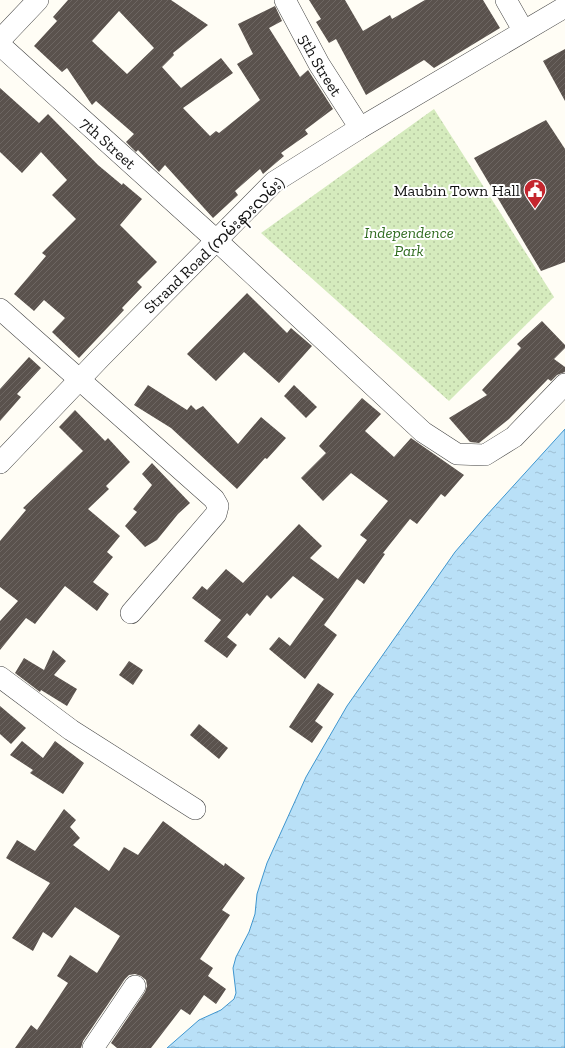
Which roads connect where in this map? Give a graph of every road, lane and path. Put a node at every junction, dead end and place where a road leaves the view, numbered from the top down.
1 (38, 0) edge
2 (285, 0) edge
3 (506, 0) edge
4 (565, 7) edge
5 (523, 30) junction
6 (0, 40) edge
7 (0, 45) edge
8 (360, 128) junction
9 (216, 240) junction
10 (0, 309) edge
11 (80, 379) junction
12 (565, 384) edge
13 (0, 463) edge
14 (131, 613) dead end
15 (0, 676) edge
16 (195, 809) dead end
17 (135, 986) dead end
18 (92, 1048) edge

1 - 6 street
2 - 8 street, 5th Street
3 - 5 street
4 - 5 street, Strand Road (ကမ်းနားလမ်း)
5 - 8 street, Strand Road (ကမ်းနားလမ်း)
7 - 9 street, 7th Street
8 - 9 street, Strand Road (ကမ်းနားလမ်း)
9 - 11 street, Strand Road (ကမ်းနားလမ်း)
9 - 12 street, 7th Street
10 - 11 street
11 - 13 street, Strand Road (ကမ်းနားလမ်း)
11 - 14 street
15 - 16 street
17 - 18 street

